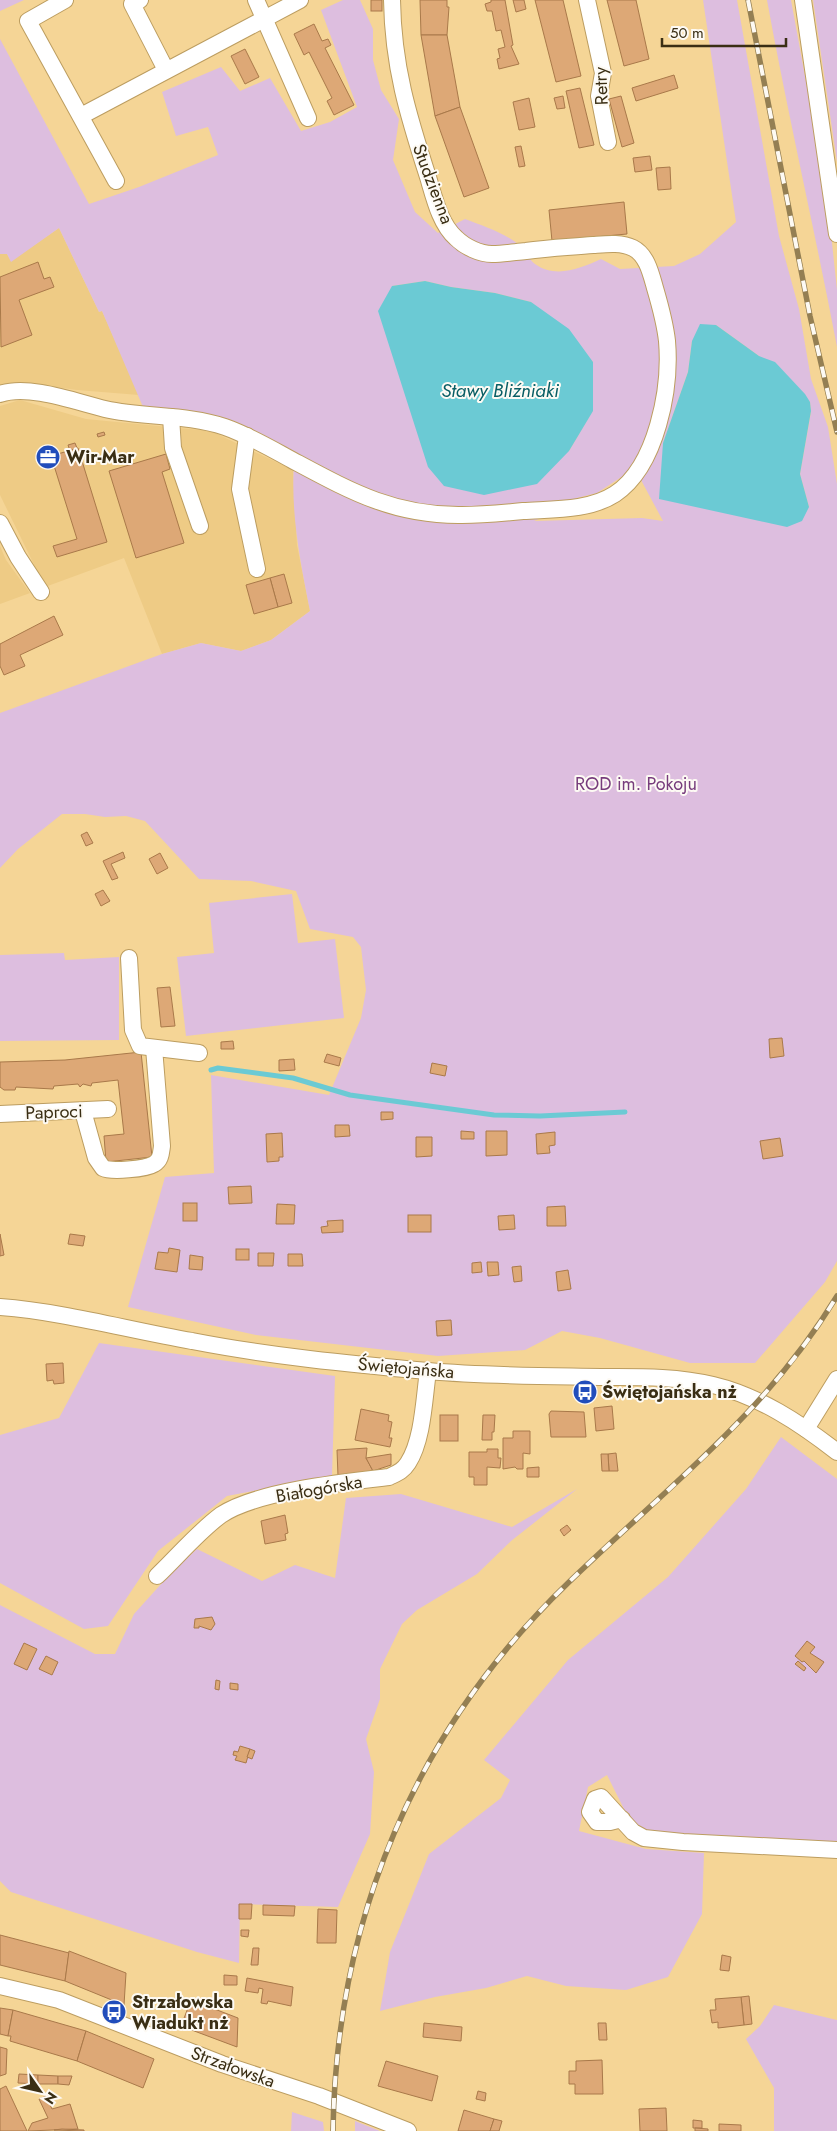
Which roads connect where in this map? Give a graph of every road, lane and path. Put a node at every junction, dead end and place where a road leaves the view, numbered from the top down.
1 (65, 0) edge
2 (256, 0) edge
3 (300, 0) edge
4 (392, 0) edge
5 (587, 0) edge
6 (803, 0) edge
7 (129, 1) edge
8 (263, 19) junction
9 (166, 70) junction
10 (81, 116) junction
11 (308, 118) dead end
12 (608, 142) dead end
13 (116, 181) dead end
14 (837, 234) edge
15 (0, 394) edge
16 (171, 416) junction
17 (247, 436) junction
18 (0, 523) edge
19 (200, 526) dead end
20 (257, 569) dead end
21 (41, 592) dead end
22 (130, 958) dead end
23 (154, 1048) junction
24 (199, 1053) dead end
25 (108, 1109) dead end
26 (82, 1111) junction
27 (0, 1114) edge
28 (0, 1307) edge
29 (428, 1371) junction
30 (837, 1379) edge
31 (806, 1429) junction
32 (837, 1452) edge
33 (157, 1576) dead end
34 (622, 1819) dead end
35 (837, 1850) edge
36 (0, 1986) edge
37 (408, 2131) edge

1 - 10 street
2 - 8 street
3 - 8 street
4 - 17 street, Studzienna
5 - 12 street, Retry
6 - 14 street
7 - 9 street
8 - 9 street
8 - 11 street
9 - 10 street
10 - 13 street
15 - 16 street
16 - 17 street
16 - 19 street
17 - 20 street
18 - 21 street
22 - 23 street
23 - 24 street
23 - 26 street
25 - 26 street, Paproci
26 - 27 street, Paproci
28 - 29 street, Świętojańska
29 - 31 street, Świętojańska
29 - 33 street, Białogórska
30 - 31 street
31 - 32 street, Świętojańska
34 - 35 street
36 - 37 street, Strzałowska

